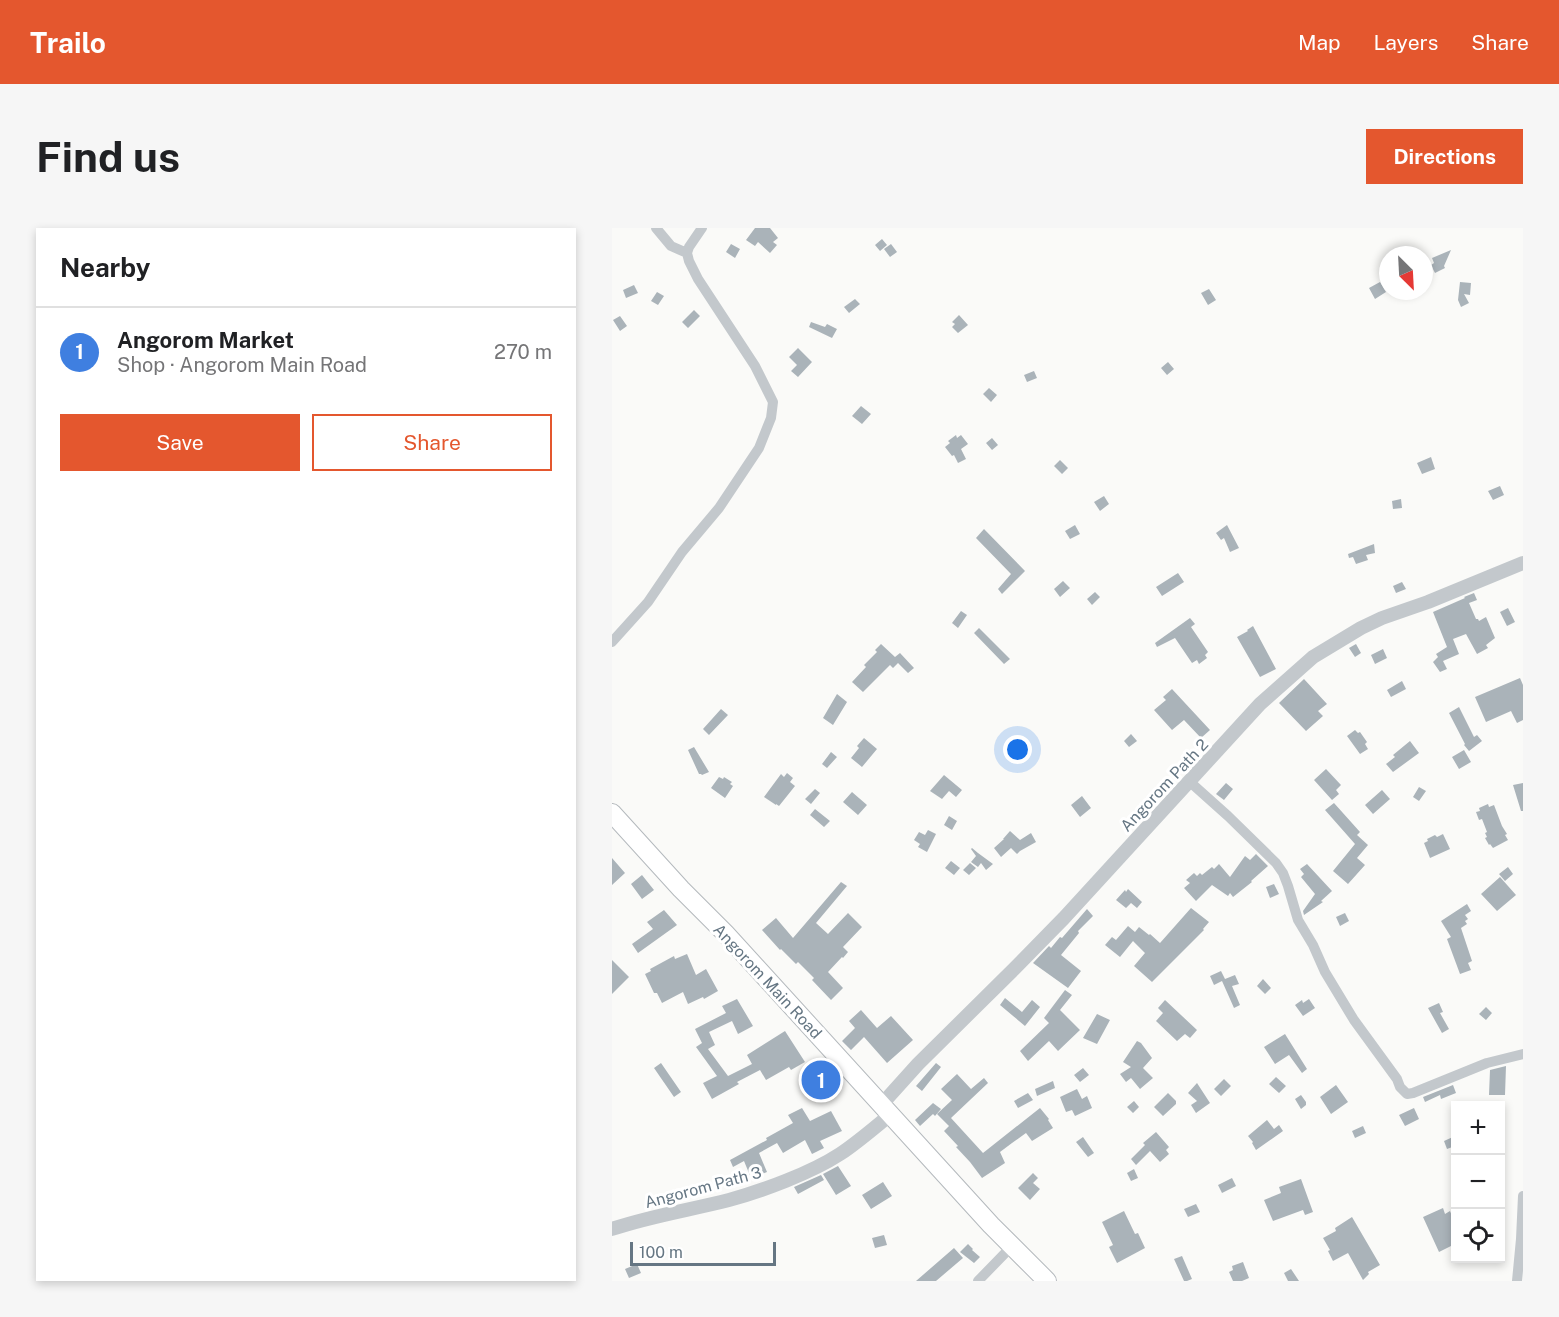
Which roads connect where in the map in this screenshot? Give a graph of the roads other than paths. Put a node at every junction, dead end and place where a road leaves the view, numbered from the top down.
1 (656, 228) edge
2 (702, 228) edge
3 (687, 253) junction
4 (1523, 563) edge
5 (612, 642) edge
6 (1190, 782) junction
7 (612, 813) edge
8 (1523, 1054) edge
9 (886, 1109) junction
10 (1523, 1196) edge
11 (612, 1229) edge
12 (1012, 1246) junction
13 (978, 1281) edge
14 (1047, 1281) edge
15 (1517, 1281) edge

1 - 3 street
2 - 3 street
3 - 5 street
4 - 6 street, Angorom Path 2
6 - 8 street
6 - 9 street, Angorom Path 2
7 - 9 highway, Angorom Main Road
9 - 11 street, Angorom Path 3
9 - 12 highway, Angorom Main Road
10 - 15 street
12 - 13 street
12 - 14 highway, Angorom Main Road

